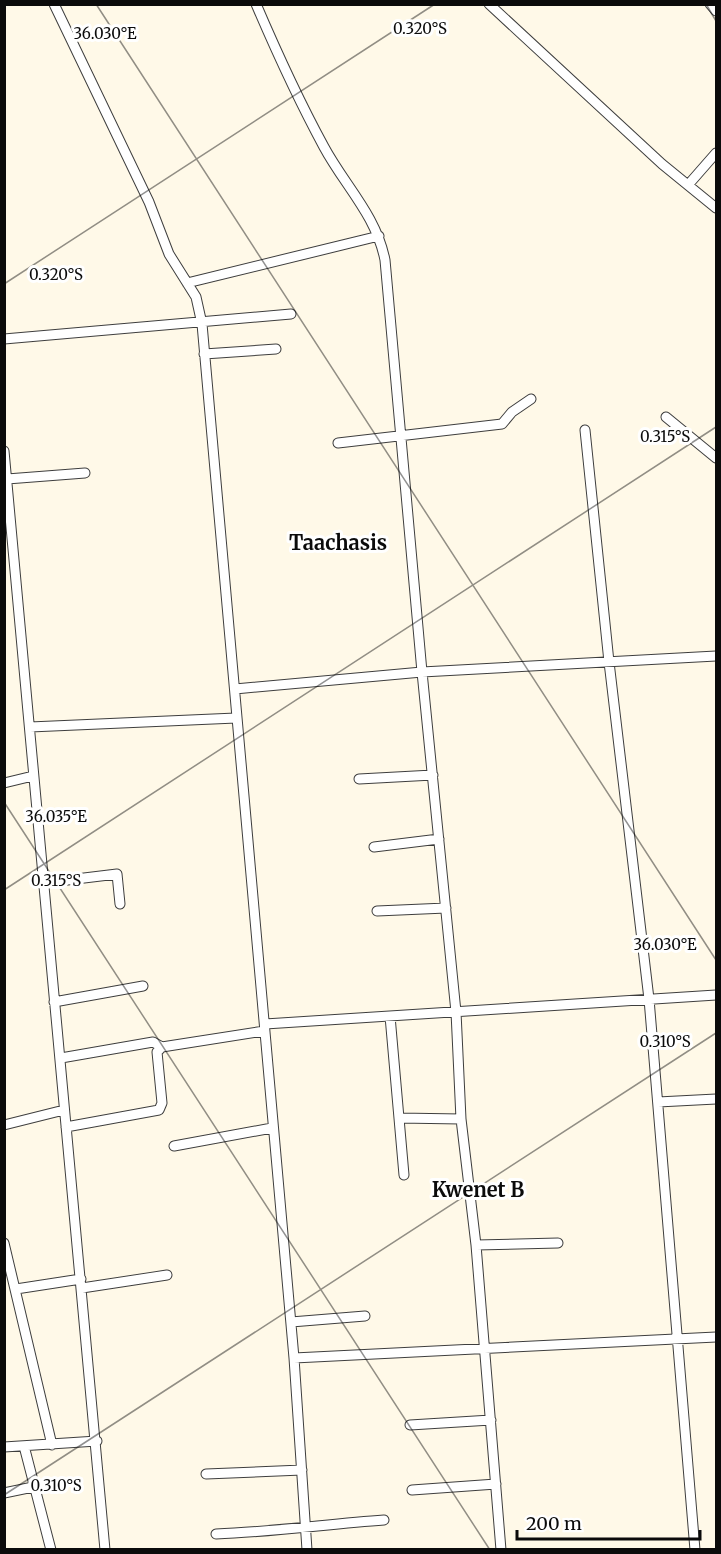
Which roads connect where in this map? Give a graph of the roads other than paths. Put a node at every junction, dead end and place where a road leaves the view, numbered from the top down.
1 (54, 4) edge
2 (256, 4) edge
3 (489, 4) edge
4 (710, 4) edge
5 (717, 10) edge
6 (717, 153) edge
7 (688, 185) junction
8 (717, 208) edge
9 (379, 236) junction
10 (187, 283) junction
11 (291, 314) dead end
12 (202, 324) junction
13 (4, 339) edge
14 (276, 349) dead end
15 (204, 354) junction
16 (531, 399) dead end
17 (666, 417) dead end
18 (585, 430) dead end
19 (401, 437) junction
20 (338, 443) dead end
21 (4, 451) edge
22 (717, 458) edge
23 (85, 473) dead end
24 (7, 479) junction
25 (717, 656) edge
26 (609, 662) junction
27 (422, 672) junction
28 (235, 689) junction
29 (236, 718) junction
30 (30, 727) junction
31 (433, 775) junction
32 (33, 776) junction
33 (359, 779) dead end
34 (4, 783) edge
35 (439, 839) junction
36 (374, 847) dead end
37 (43, 884) junction
38 (120, 904) dead end
39 (446, 908) junction
40 (377, 911) dead end
41 (142, 986) dead end
42 (717, 995) edge
43 (649, 999) junction
44 (54, 1002) junction
45 (456, 1012) junction
46 (390, 1016) junction
47 (264, 1028) junction
48 (162, 1047) junction
49 (61, 1058) junction
50 (717, 1099) edge
51 (658, 1102) junction
52 (64, 1110) junction
53 (399, 1118) junction
54 (460, 1119) junction
55 (4, 1125) edge
56 (66, 1127) junction
57 (272, 1128) junction
58 (174, 1146) dead end
59 (404, 1175) dead end
60 (4, 1243) edge
61 (558, 1243) dead end
62 (476, 1245) junction
63 (6, 1257) edge
64 (167, 1275) dead end
65 (81, 1283) junction
66 (16, 1289) junction
67 (365, 1316) dead end
68 (291, 1322) junction
69 (717, 1337) edge
70 (678, 1340) junction
71 (484, 1347) junction
72 (294, 1358) junction
73 (491, 1420) junction
74 (410, 1425) dead end
75 (97, 1441) junction
76 (52, 1445) junction
77 (24, 1446) junction
78 (4, 1447) edge
79 (302, 1470) junction
80 (206, 1474) dead end
81 (496, 1485) junction
82 (33, 1487) junction
83 (412, 1490) dead end
84 (4, 1492) edge
85 (384, 1520) dead end
86 (306, 1525) junction
87 (216, 1534) dead end
88 (51, 1550) edge
89 (105, 1550) edge
90 (307, 1550) edge
91 (501, 1550) edge
92 (695, 1550) edge

1 - 10 street
2 - 9 street
3 - 7 street
4 - 5 street
6 - 7 street
7 - 8 street
9 - 10 street
9 - 19 street
10 - 12 street
11 - 12 street
12 - 13 street
12 - 15 street
14 - 15 street
15 - 28 street
16 - 19 street
17 - 22 street
18 - 26 street
19 - 20 street
19 - 27 street
21 - 24 street
23 - 24 street
24 - 30 street
25 - 26 street
26 - 27 street
26 - 43 street
27 - 28 street
27 - 31 street
28 - 29 street
29 - 30 street
29 - 47 street
30 - 32 street
31 - 33 street
31 - 35 street
32 - 34 street
32 - 37 street
35 - 36 street
35 - 39 street
37 - 38 street
37 - 44 street
39 - 40 street
39 - 45 street
41 - 44 street
42 - 43 street
43 - 45 street
43 - 51 street
44 - 49 street
45 - 46 street
45 - 54 street
46 - 47 street
46 - 53 street
47 - 48 street
47 - 57 street
48 - 49 street
48 - 56 street
49 - 52 street
50 - 51 street
51 - 70 street
52 - 55 street
52 - 56 street
53 - 54 street
53 - 59 street
54 - 62 street
56 - 65 street
57 - 58 street
57 - 68 street
60 - 63 street
61 - 62 street
62 - 71 street
63 - 66 street
64 - 65 street
65 - 66 street
65 - 75 street
66 - 76 street
67 - 68 street
68 - 72 street
69 - 70 street
70 - 71 street
70 - 92 street
71 - 72 street
71 - 73 street
72 - 79 street
73 - 74 street
73 - 81 street
75 - 76 street
75 - 89 street
76 - 77 street
77 - 78 street
77 - 82 street
79 - 80 street
79 - 86 street
81 - 83 street
81 - 91 street
82 - 84 street
82 - 88 street
85 - 86 street
86 - 87 street
86 - 90 street

